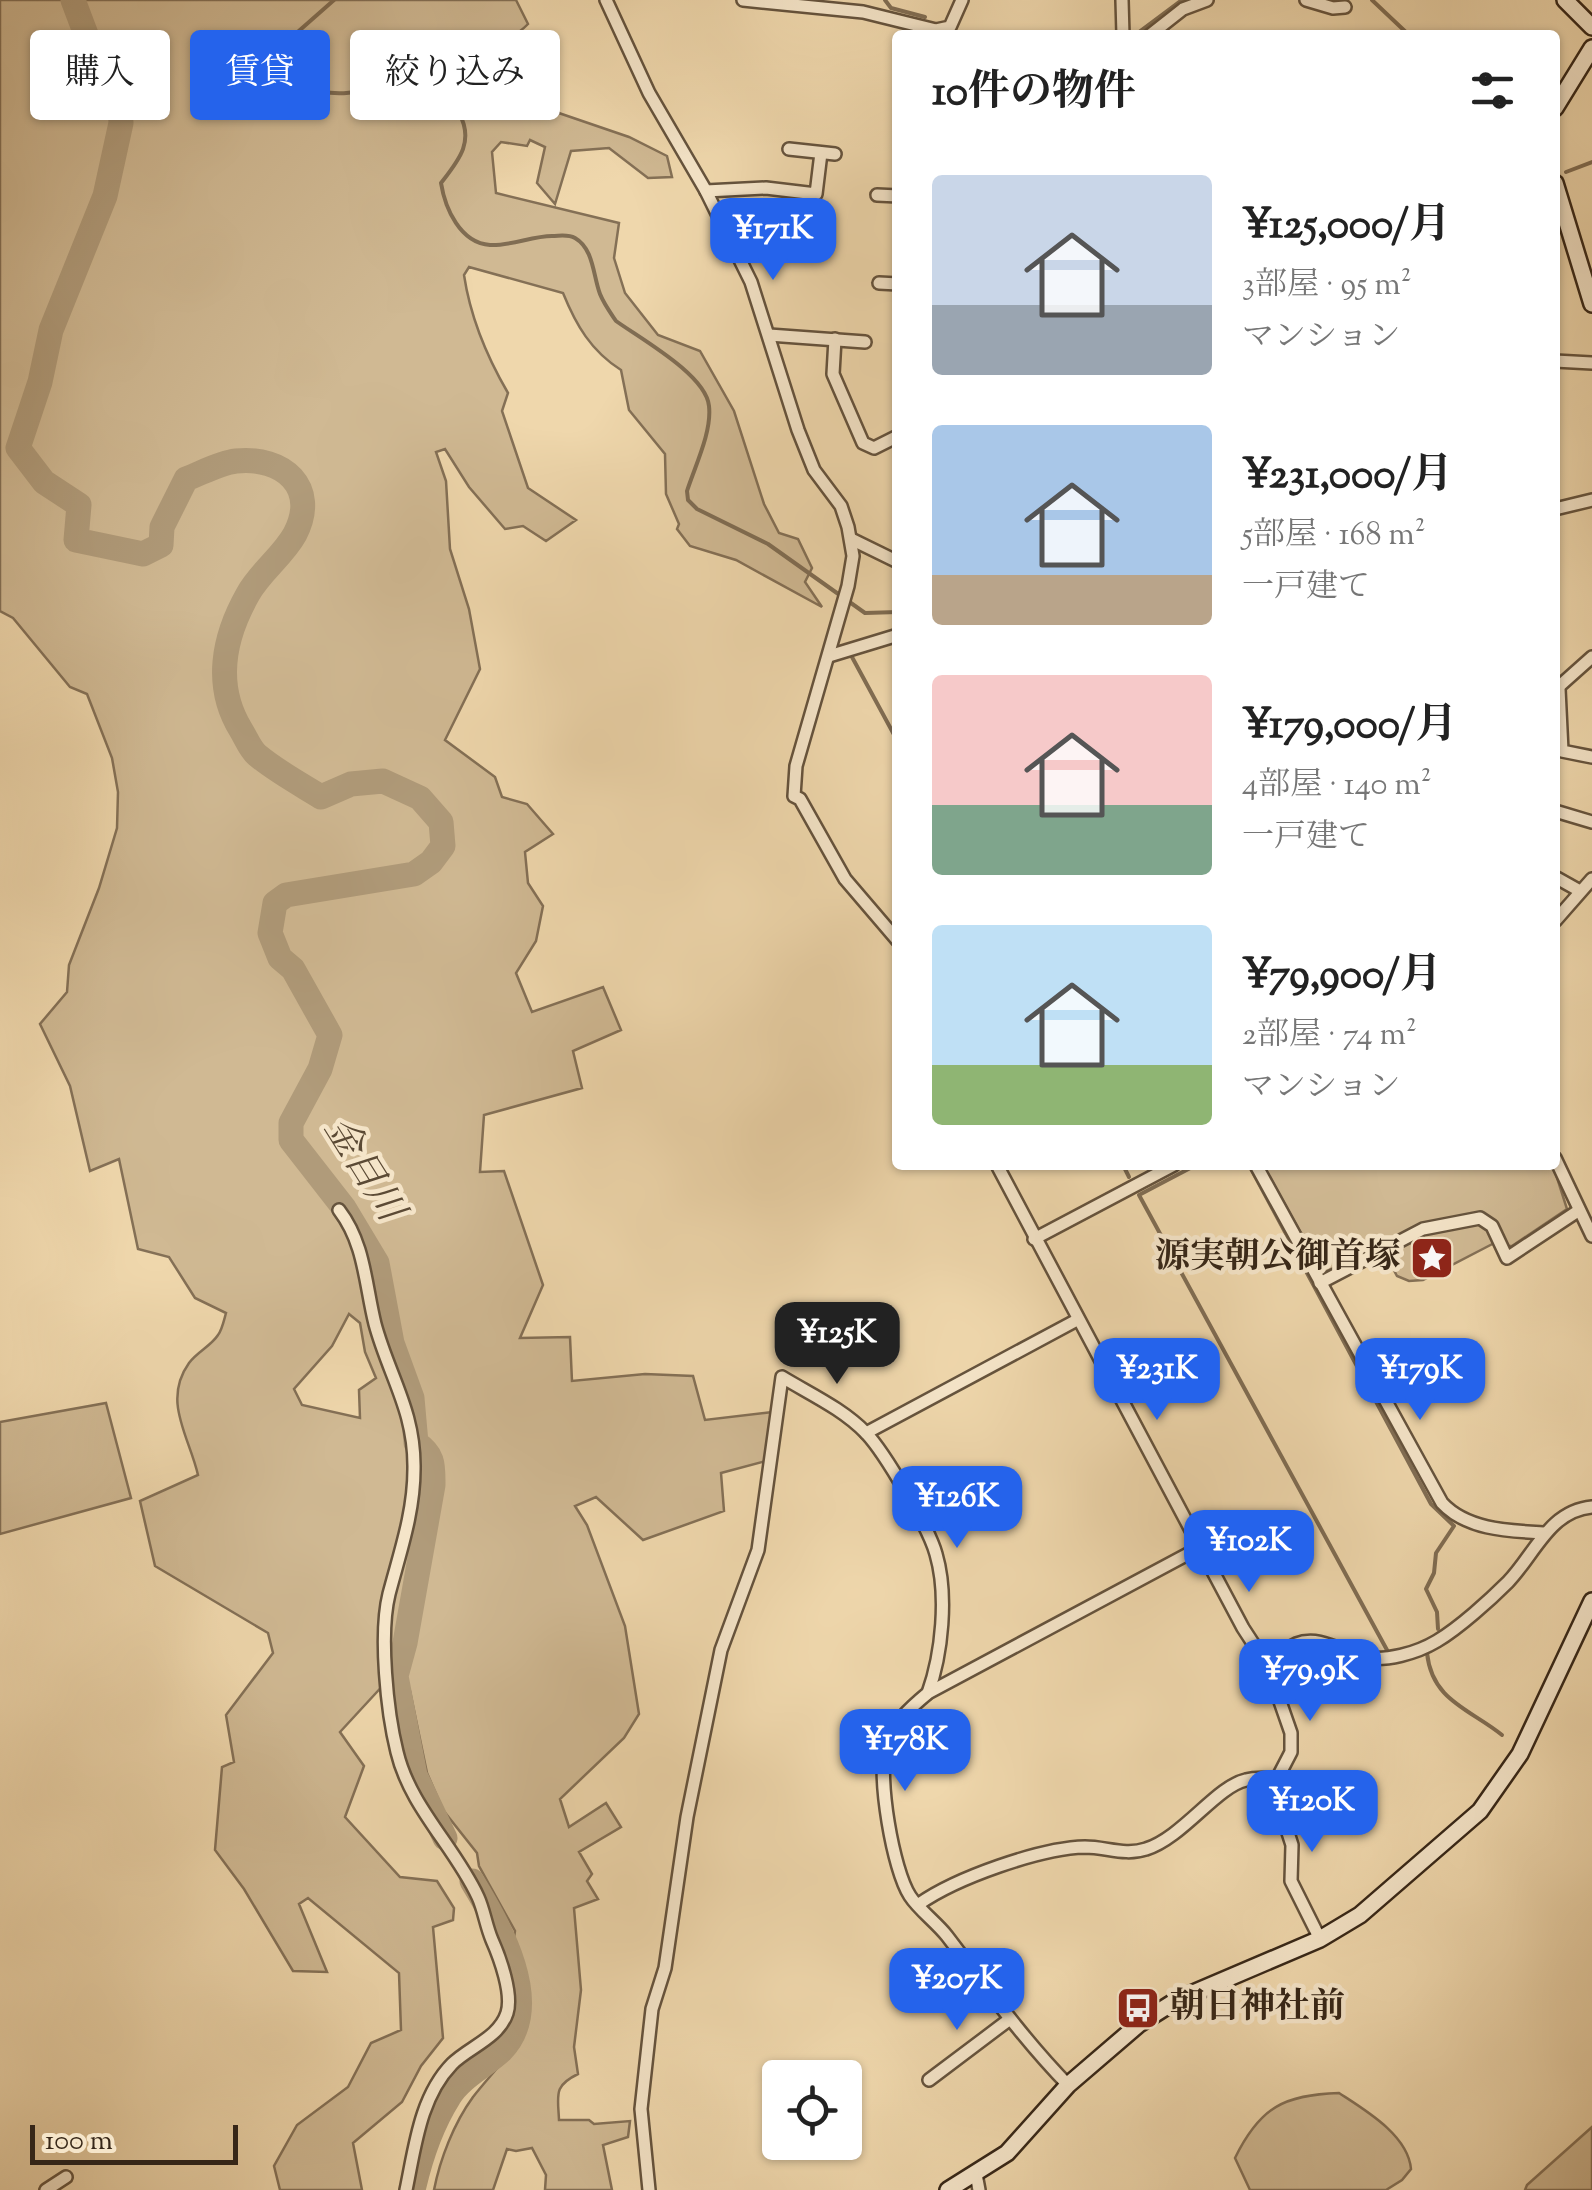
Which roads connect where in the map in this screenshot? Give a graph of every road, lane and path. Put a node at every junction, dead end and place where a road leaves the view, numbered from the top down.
1 (606, 0) edge
2 (743, 0) edge
3 (962, 0) edge
4 (1122, 0) edge
5 (1207, 0) edge
6 (1306, 0) edge
7 (1565, 0) edge
8 (1346, 8) dead end
9 (1592, 27) edge
10 (936, 30) edge
11 (954, 30) edge
12 (1123, 30) edge
13 (1157, 30) edge
14 (1592, 48) edge
15 (1560, 100) edge
16 (788, 149) dead end
17 (706, 191) junction
18 (877, 195) dead end
19 (892, 196) edge
20 (1560, 202) edge
21 (880, 283) dead end
22 (892, 284) edge
23 (1592, 304) edge
24 (769, 335) junction
25 (835, 339) junction
26 (865, 342) dead end
27 (1592, 363) edge
28 (1560, 364) edge
29 (892, 439) edge
30 (1592, 500) edge
31 (1560, 508) edge
32 (851, 539) junction
33 (892, 559) edge
34 (892, 638) edge
35 (830, 656) junction
36 (1592, 657) edge
37 (1577, 669) junction
38 (1592, 677) edge
39 (1560, 687) edge
40 (1560, 751) edge
41 (1592, 757) edge
42 (1560, 812) edge
43 (1592, 822) edge
44 (1560, 878) edge
45 (1588, 884) edge
46 (1560, 915) edge
47 (892, 934) edge
48 (999, 1170) edge
49 (1165, 1170) edge
50 (1259, 1170) edge
51 (1560, 1170) edge
52 (340, 1210) dead end
53 (1578, 1211) junction
54 (1592, 1236) edge
55 (1034, 1240) junction
56 (1320, 1283) junction
57 (1076, 1320) junction
58 (866, 1433) junction
59 (1592, 1507) edge
60 (1545, 1534) junction
61 (1201, 1547) junction
62 (1592, 1600) edge
63 (1271, 1663) junction
64 (928, 1693) junction
65 (1277, 1779) junction
66 (918, 1904) junction
67 (1320, 1938) junction
68 (1010, 2019) junction
69 (929, 2080) dead end
70 (1068, 2086) junction
71 (66, 2177) dead end
72 (978, 2182) edge
73 (46, 2190) edge
74 (406, 2190) edge
75 (650, 2190) edge
76 (948, 2190) edge

1 - 17 street
2 - 10 street
3 - 11 street
4 - 12 street
5 - 13 street
6 - 8 street
7 - 9 street
14 - 15 street
16 - 17 street
17 - 24 street
18 - 19 street
20 - 23 street
21 - 22 street
24 - 25 street
24 - 32 street
25 - 26 street
25 - 29 street
27 - 28 street
30 - 31 street
32 - 33 street
32 - 35 street
34 - 35 street
35 - 47 street
36 - 37 street
37 - 38 street
37 - 39 street
40 - 41 street
42 - 43 street
44 - 45 street
45 - 46 street
48 - 55 street
49 - 55 street
50 - 56 street
51 - 53 street
52 - 74 street
53 - 54 street
53 - 56 street
55 - 57 street
56 - 60 street
57 - 58 street
57 - 61 street
58 - 64 street
58 - 75 street
59 - 60 street
60 - 63 street
61 - 63 street
61 - 64 street
62 - 67 street
63 - 65 street
64 - 66 street
65 - 66 street
65 - 67 street
66 - 68 street
67 - 70 street
68 - 69 street
68 - 70 street
70 - 72 street
71 - 73 street
72 - 76 street

